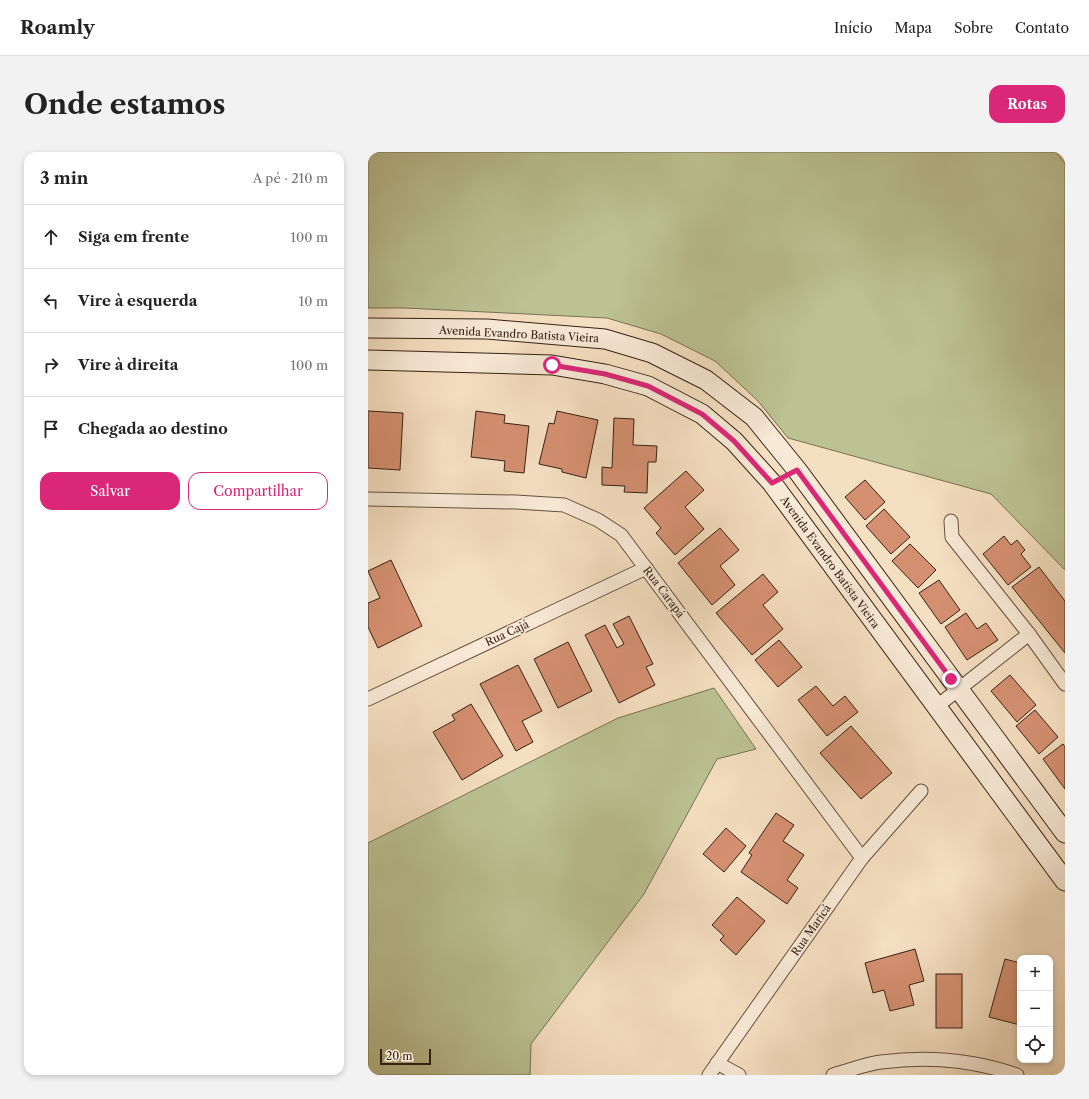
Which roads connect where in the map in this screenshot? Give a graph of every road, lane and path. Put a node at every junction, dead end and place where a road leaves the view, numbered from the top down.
1 (368, 328) edge
2 (368, 360) edge
3 (797, 470) junction
4 (772, 483) junction
5 (368, 499) edge
6 (950, 521) dead end
7 (646, 568) junction
8 (1029, 634) junction
9 (1065, 684) edge
10 (959, 690) junction
11 (368, 699) edge
12 (936, 707) junction
13 (921, 791) dead end
14 (1065, 833) edge
15 (862, 858) junction
16 (1065, 881) edge
17 (717, 1063) junction
18 (709, 1075) edge
19 (739, 1075) edge
20 (833, 1075) edge
21 (1018, 1075) edge

1 - 3 main road, Avenida Evandro Batista Vieira
2 - 4 main road, Avenida Evandro Batista Vieira
3 - 4 main road
3 - 10 main road, Avenida Evandro Batista Vieira
4 - 12 main road, Avenida Evandro Batista Vieira
5 - 7 street, Rua Carapá
6 - 8 street
7 - 11 street, Rua Cajá
7 - 15 street, Rua Carapá
8 - 9 street
8 - 10 street
10 - 12 street
10 - 14 main road, Avenida Evandro Batista Vieira
12 - 16 main road, Avenida Evandro Batista Vieira
13 - 15 street, Rua Maricá
15 - 17 street, Rua Maricá
17 - 18 street, Rua Maricá
17 - 19 street
20 - 21 street

